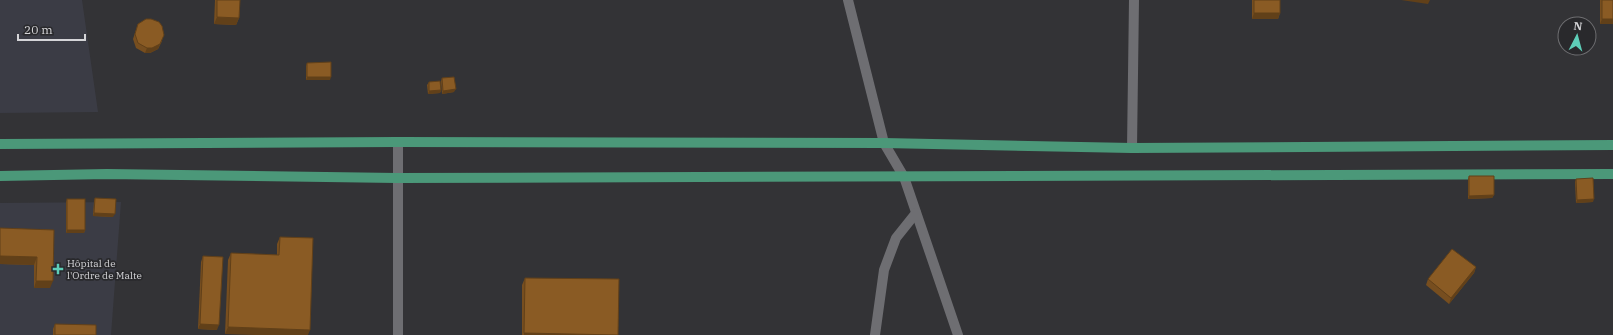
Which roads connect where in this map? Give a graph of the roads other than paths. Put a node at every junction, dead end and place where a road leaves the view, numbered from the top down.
1 (848, 0) edge
2 (1134, 0) edge
3 (398, 142) junction
4 (884, 143) junction
5 (0, 144) edge
6 (1613, 145) edge
7 (1132, 148) junction
8 (1613, 174) edge
9 (0, 176) edge
10 (904, 177) junction
11 (397, 178) junction
12 (916, 213) junction
13 (398, 335) edge
14 (875, 335) edge
15 (958, 335) edge

1 - 4 street
2 - 7 street
3 - 4 main road
3 - 5 main road
3 - 11 street
4 - 7 main road
4 - 10 street
6 - 7 main road
8 - 10 main road
9 - 11 main road
10 - 11 main road
10 - 12 street
11 - 13 street
12 - 14 street
12 - 15 street

